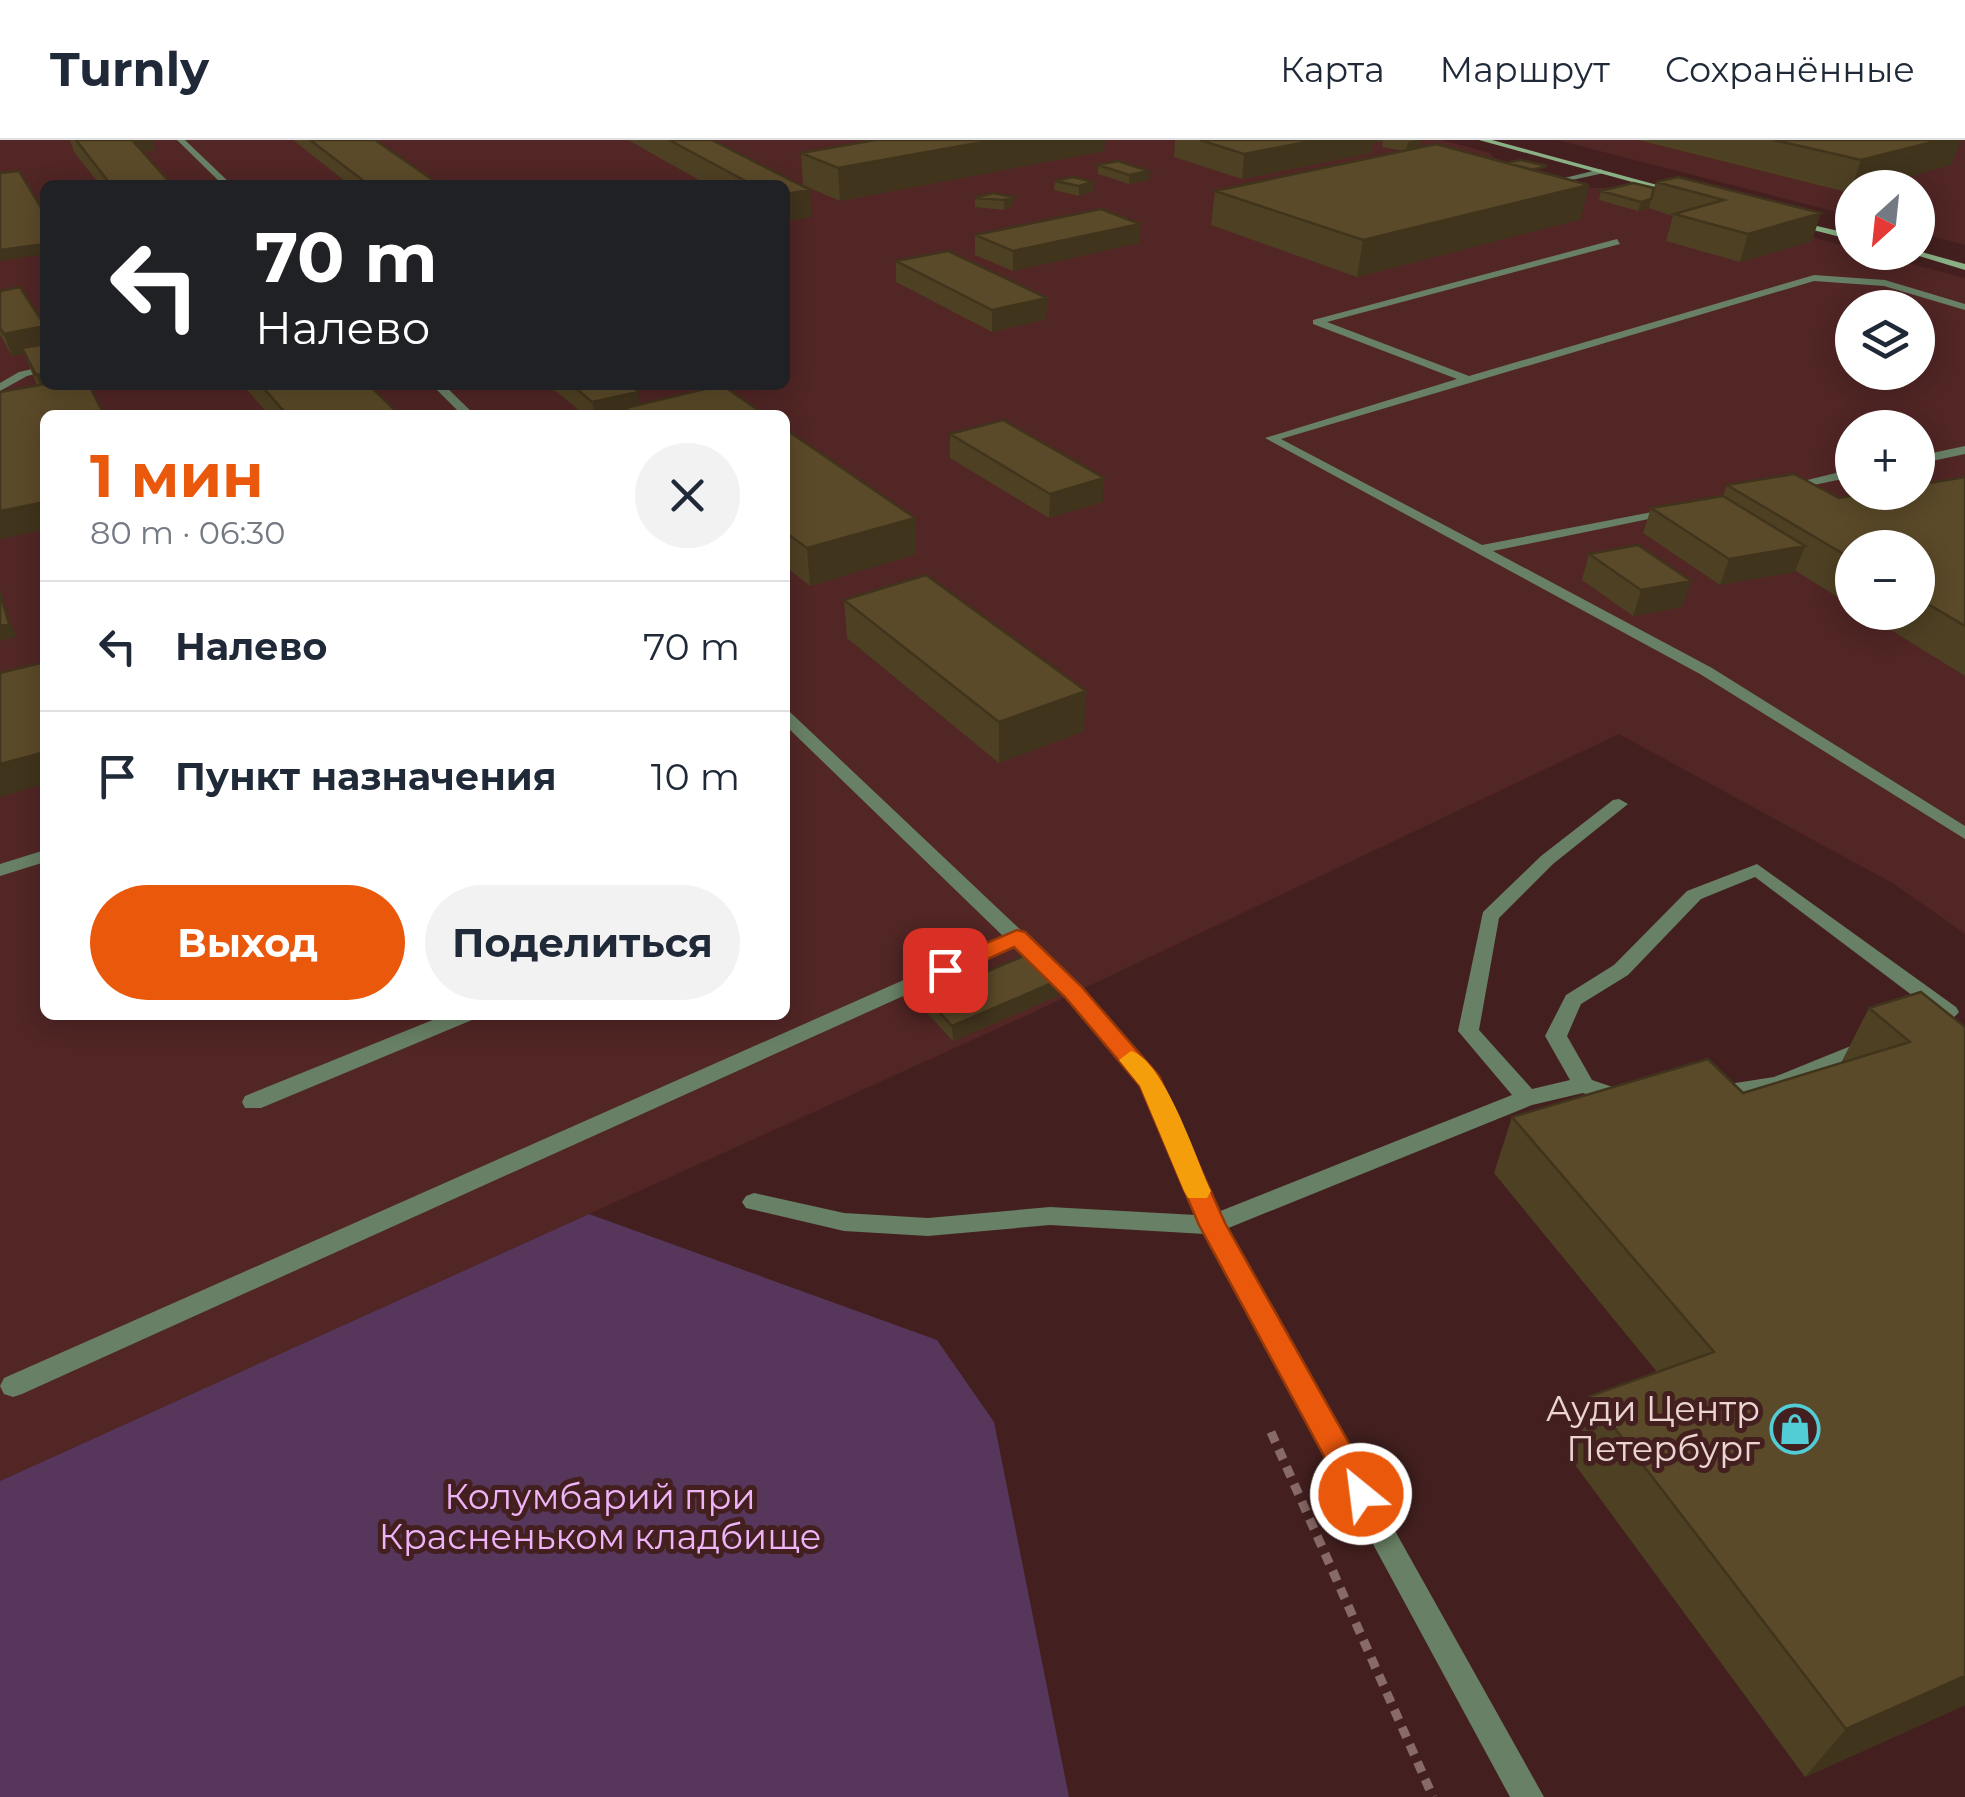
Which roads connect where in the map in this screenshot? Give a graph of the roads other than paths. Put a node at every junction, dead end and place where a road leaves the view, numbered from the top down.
1 (181, 140) edge
2 (1483, 140) edge
3 (1516, 140) edge
4 (1601, 171) junction
5 (223, 180) edge
6 (1684, 184) edge
7 (1532, 188) edge
8 (1698, 196) edge
9 (1835, 225) edge
10 (1835, 232) edge
11 (1617, 242) dead end
12 (1935, 249) edge
13 (1965, 257) edge
14 (1935, 259) edge
15 (1965, 267) edge
16 (1965, 307) edge
17 (40, 371) edge
18 (1469, 380) junction
19 (0, 388) edge
20 (443, 390) edge
21 (464, 410) edge
22 (1965, 450) edge
23 (1935, 456) edge
24 (1835, 476) edge
25 (1778, 488) edge
26 (1685, 508) edge
27 (1480, 550) junction
28 (790, 721) edge
29 (1619, 804) dead end
30 (1965, 834) edge
31 (40, 858) edge
32 (0, 870) edge
33 (1017, 937) junction
34 (453, 1020) edge
35 (1584, 1085) junction
36 (1703, 1096) edge
37 (1527, 1098) junction
38 (1645, 1099) edge
39 (253, 1102) dead end
40 (754, 1202) dead end
41 (1212, 1225) junction
42 (13, 1386) dead end
43 (1528, 1797) edge

1 - 5 lane
2 - 4 main road
3 - 6 main road
4 - 7 lane
4 - 8 main road
9 - 10 main road
11 - 18 lane
12 - 13 main road
14 - 15 main road
16 - 18 lane
17 - 19 lane
18 - 27 lane
20 - 21 lane
22 - 23 lane
24 - 25 lane
26 - 27 lane
27 - 30 lane
28 - 33 lane
29 - 37 lane
31 - 32 lane
33 - 41 lane
33 - 42 lane
34 - 39 lane
35 - 36 lane
35 - 37 lane
35 - 38 lane
37 - 41 lane
40 - 41 lane
41 - 43 lane

